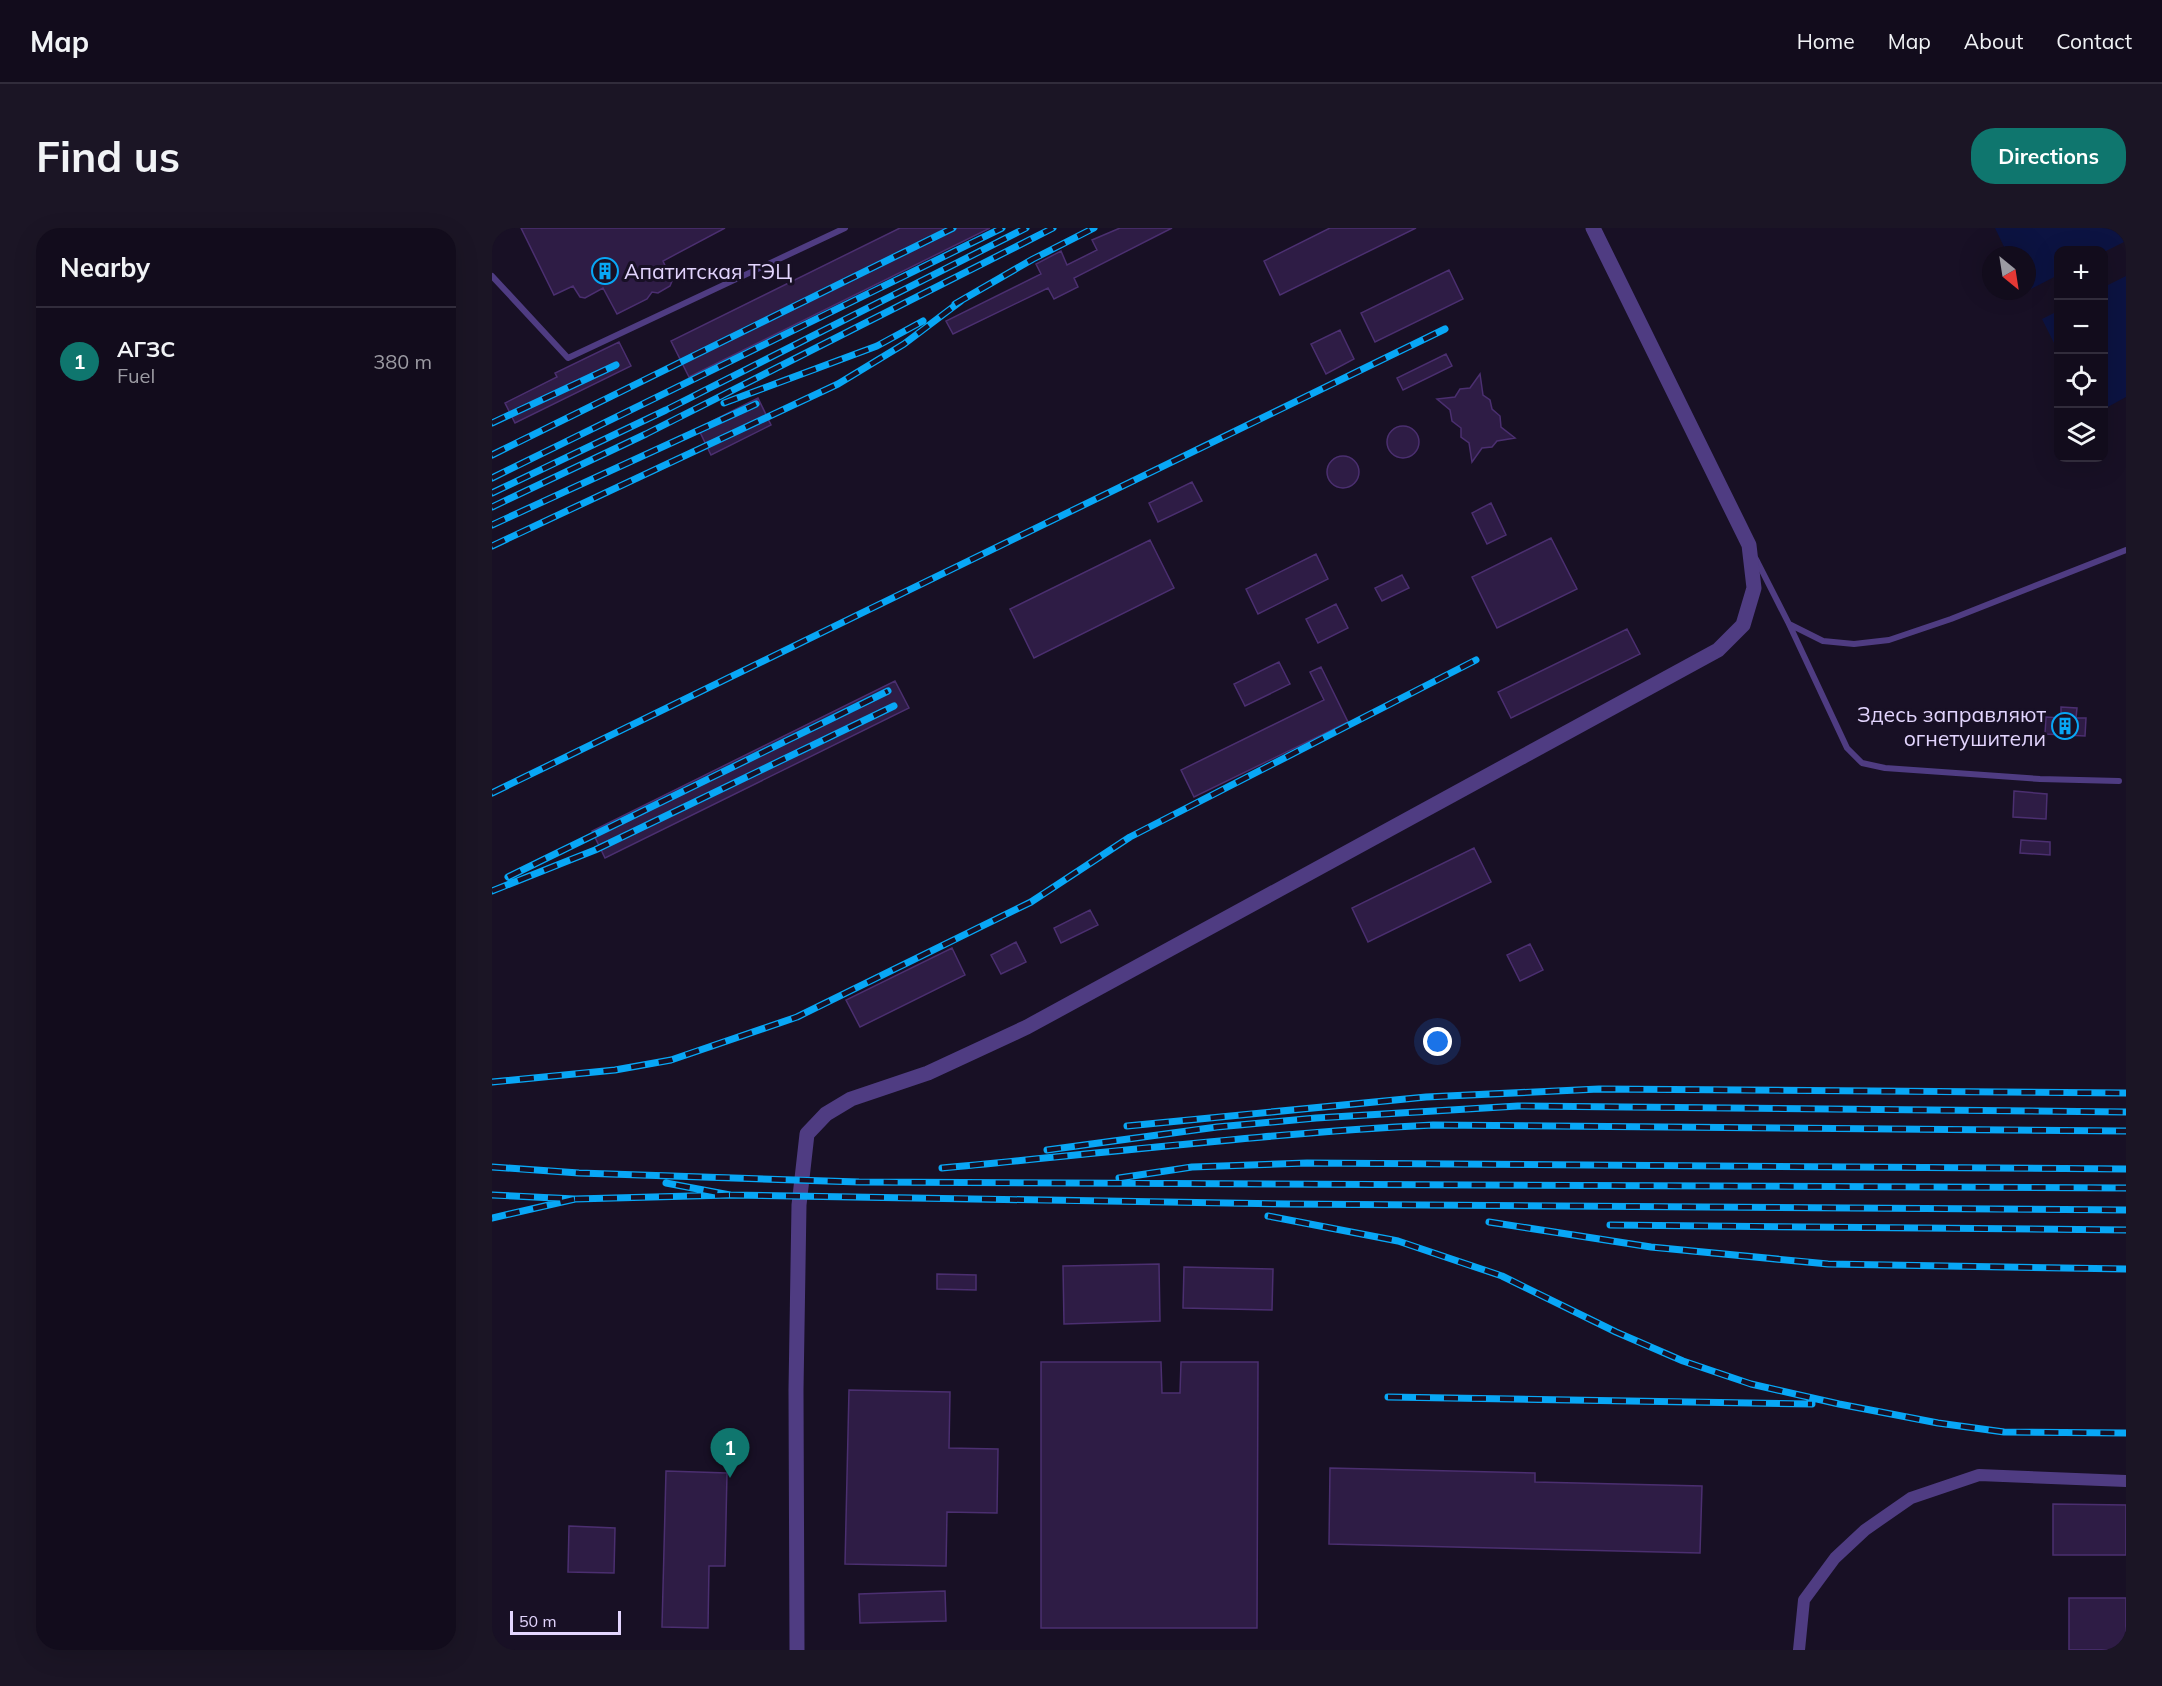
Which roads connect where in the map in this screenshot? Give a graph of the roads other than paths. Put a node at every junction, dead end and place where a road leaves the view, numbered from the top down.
1 (845, 228) edge
2 (1593, 228) edge
3 (492, 276) edge
4 (1749, 545) junction
5 (2126, 550) edge
6 (1789, 624) junction
7 (2119, 781) dead end
8 (2126, 1481) edge
9 (797, 1650) edge
10 (1799, 1650) edge

1 - 3 lane
2 - 4 street
4 - 6 lane
4 - 9 street
5 - 6 lane
6 - 7 lane
8 - 10 street

